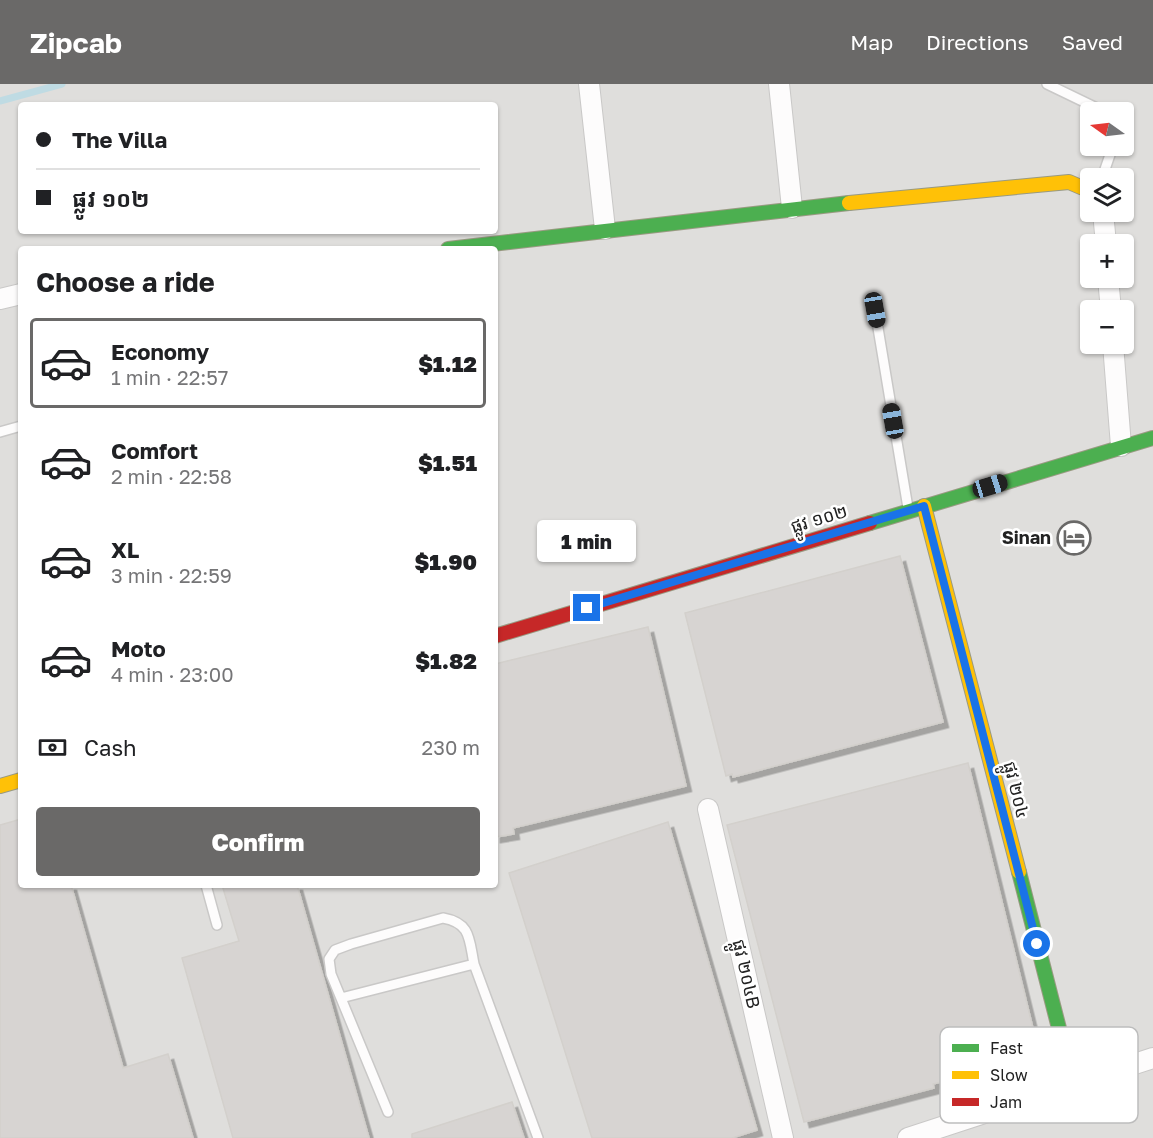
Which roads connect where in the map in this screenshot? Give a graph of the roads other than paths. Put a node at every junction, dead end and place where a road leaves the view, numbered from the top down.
1 (589, 84) edge
2 (779, 84) edge
3 (1047, 84) edge
4 (1084, 102) edge
5 (1080, 187) edge
6 (792, 207) junction
7 (605, 229) junction
8 (472, 246) edge
9 (18, 295) edge
10 (0, 299) edge
11 (875, 310) dead end
12 (1114, 354) edge
13 (18, 427) edge
14 (0, 432) edge
15 (1153, 438) edge
16 (1121, 446) junction
17 (924, 506) junction
18 (908, 511) junction
19 (498, 635) edge
20 (18, 781) edge
21 (0, 786) edge
22 (708, 809) dead end
23 (207, 888) edge
24 (217, 925) dead end
25 (474, 964) junction
26 (341, 998) junction
27 (1059, 1027) edge
28 (1153, 1058) edge
29 (1138, 1063) edge
30 (388, 1112) dead end
31 (953, 1123) edge
32 (538, 1138) edge
33 (783, 1138) edge
34 (908, 1138) edge

1 - 7 street
2 - 6 street
3 - 4 lane
5 - 6 street
6 - 7 street
7 - 8 street
9 - 10 street
11 - 18 lane
12 - 16 street
13 - 14 lane
15 - 16 street, ផ្លូវ ១០២
16 - 17 street, ផ្លូវ ១០២
17 - 18 street, ផ្លូវ ១០២
17 - 27 street, ផ្លូវ ២០៤
18 - 19 street, ផ្លូវ ១០២
20 - 21 street
22 - 33 street, ផ្លូវ ២០៤B
23 - 24 lane
25 - 26 lane
25 - 26 lane
25 - 32 lane
26 - 30 lane
28 - 29 street
31 - 34 street

